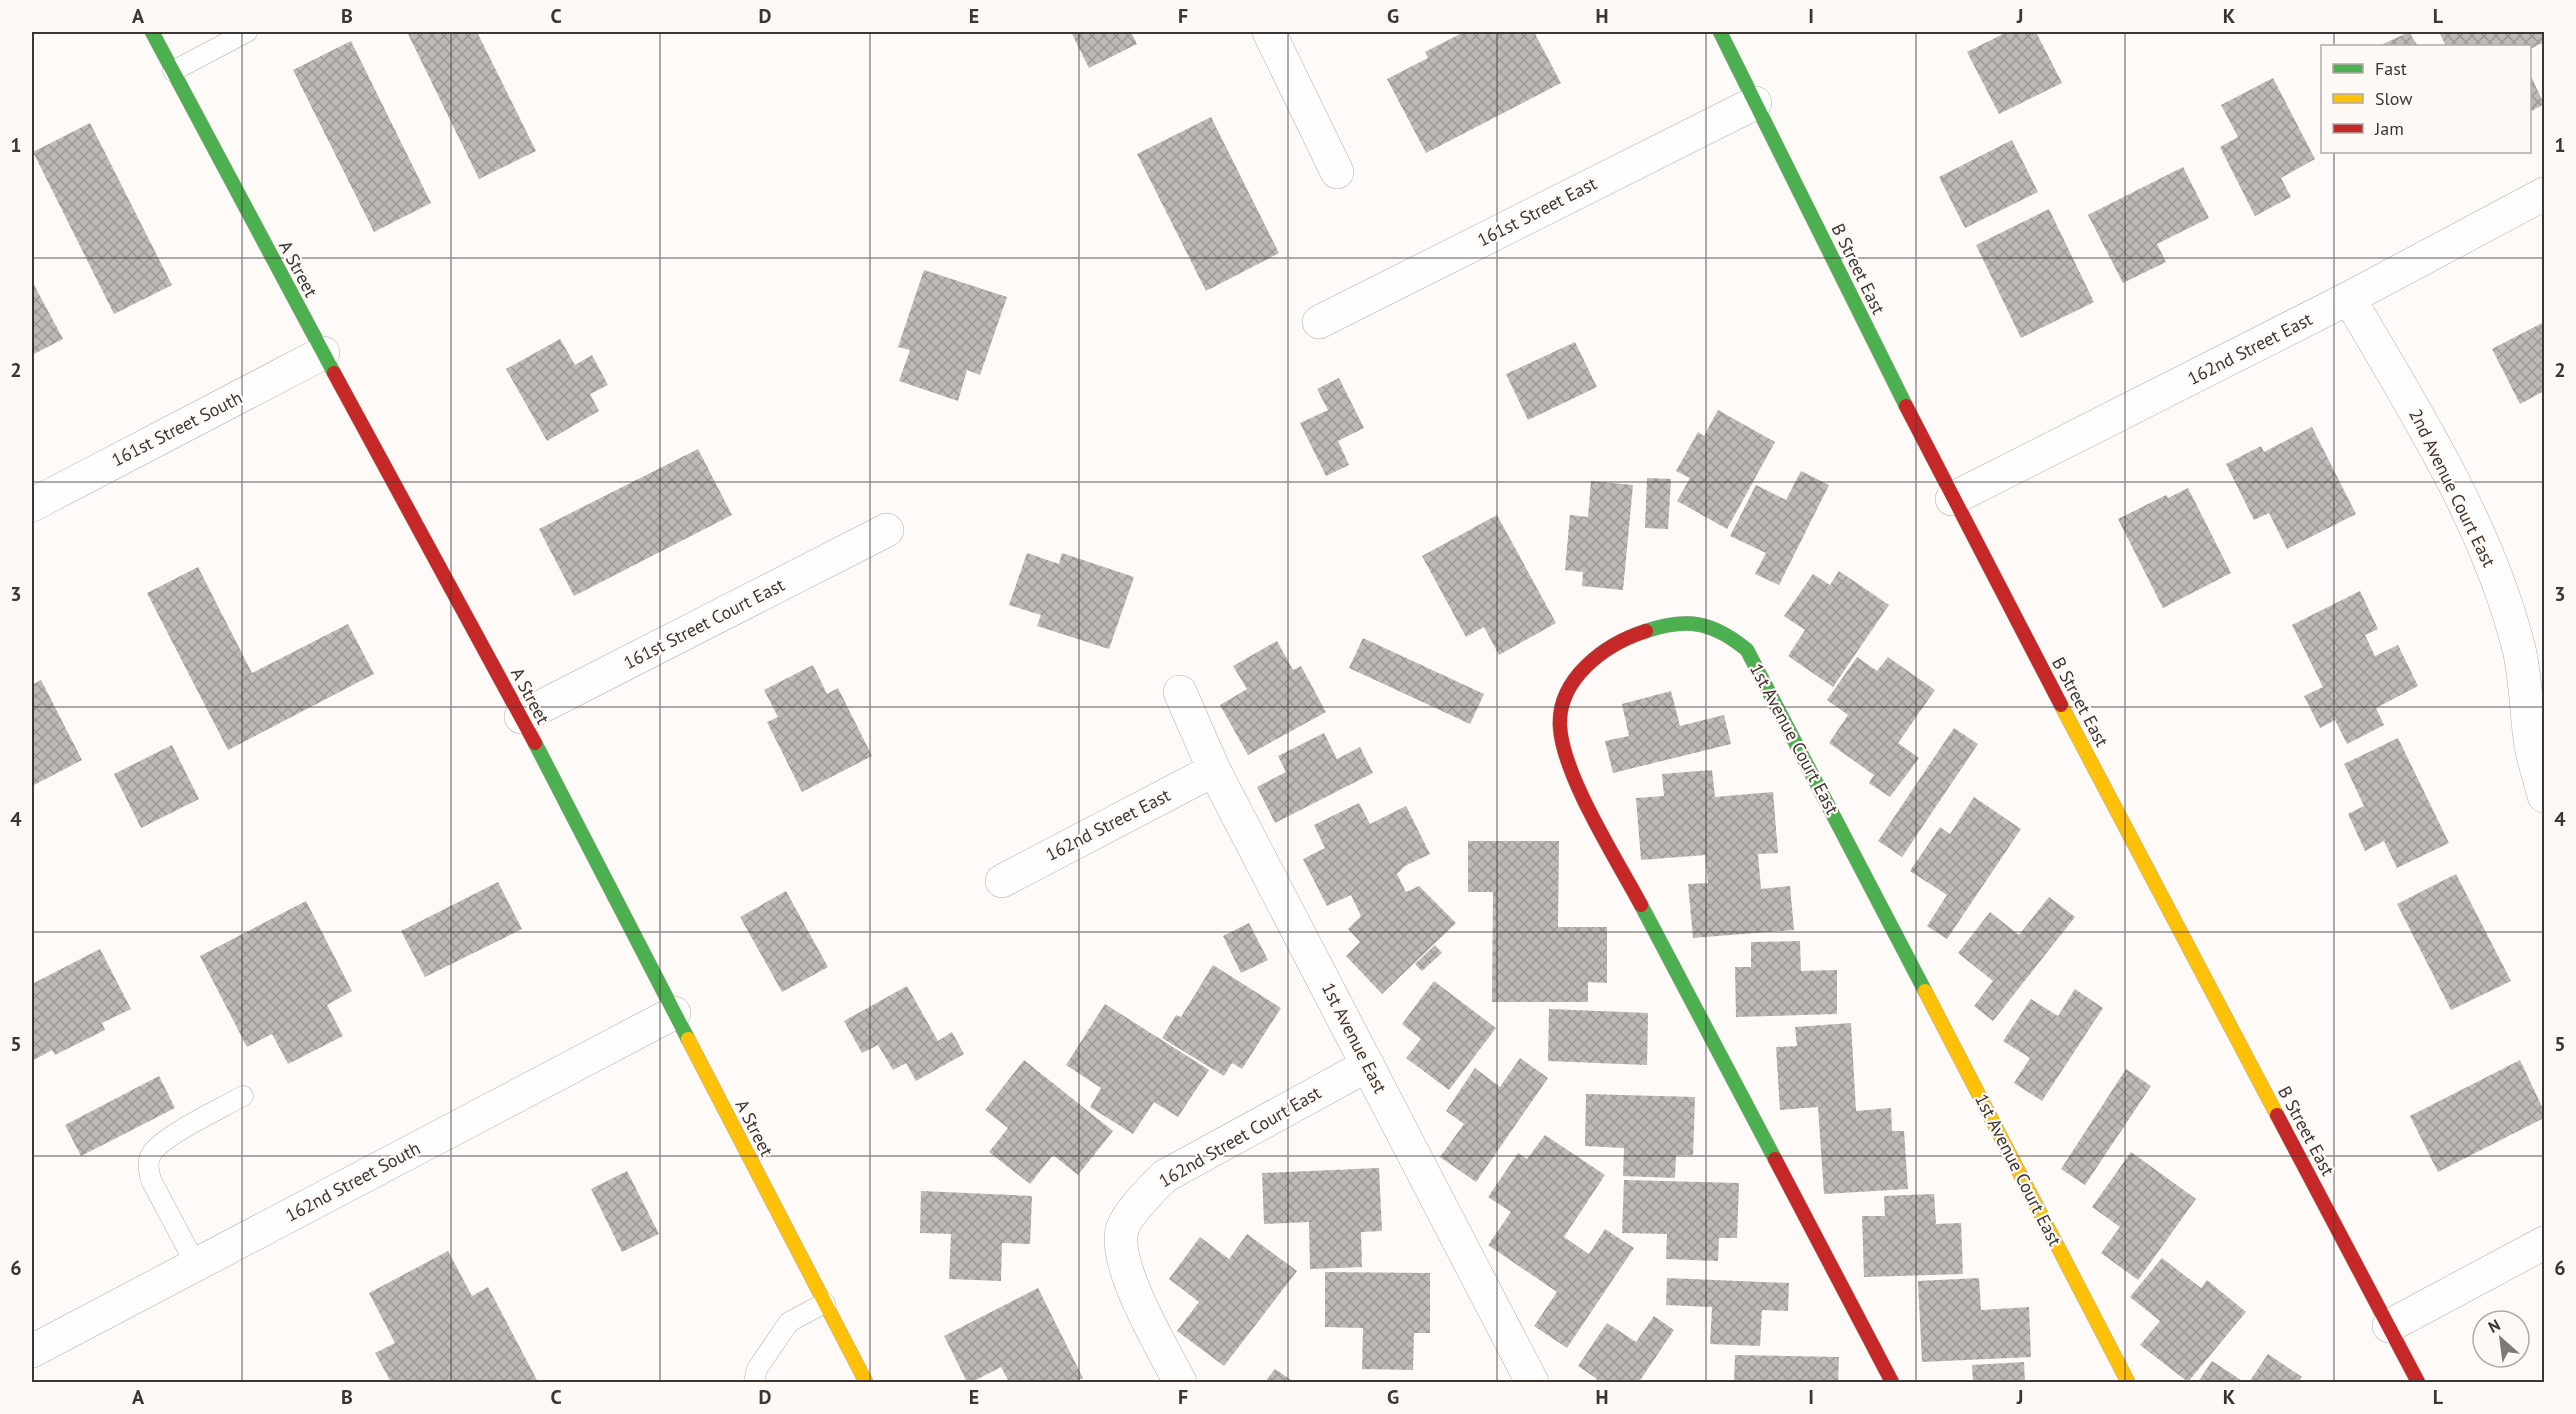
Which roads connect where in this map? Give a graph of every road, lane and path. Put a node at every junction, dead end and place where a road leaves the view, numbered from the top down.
1 (152, 32) edge
2 (247, 32) edge
3 (1720, 32) edge
4 (1278, 35) edge
5 (173, 71) junction
6 (1755, 103) junction
7 (1337, 172) dead end
8 (2544, 194) edge
9 (2349, 298) junction
10 (1319, 322) dead end
11 (323, 353) junction
12 (1952, 499) junction
13 (32, 505) edge
14 (886, 530) dead end
15 (1180, 692) dead end
16 (521, 717) junction
17 (1214, 770) junction
18 (2544, 796) edge
19 (1002, 881) dead end
20 (674, 1013) junction
21 (1368, 1065) junction
22 (243, 1096) dead end
23 (2544, 1243) edge
24 (196, 1265) junction
25 (825, 1303) junction
26 (2389, 1326) junction
27 (32, 1351) edge
28 (754, 1383) edge
29 (866, 1383) edge
30 (1180, 1383) edge
31 (1532, 1383) edge
32 (1892, 1383) edge
33 (2128, 1383) edge
34 (2418, 1383) edge

1 - 5 street, A Street
2 - 5 lane
3 - 6 street, B Street East
4 - 7 street
5 - 11 street, A Street
6 - 10 street, 161st Street East
6 - 12 street, B Street East
8 - 9 street, 162nd Street East
9 - 12 street, 162nd Street East
9 - 18 street, 2nd Avenue Court East
11 - 13 street, 161st Street South
11 - 16 street, A Street
12 - 26 street, B Street East
14 - 16 street, 161st Street Court East
15 - 17 street, 1st Avenue East
16 - 20 street, A Street
17 - 19 street, 162nd Street East
17 - 21 street, 1st Avenue East
20 - 24 street, 162nd Street South
20 - 25 street, A Street
21 - 30 street, 162nd Street Court East
21 - 31 street, 1st Avenue East
22 - 24 lane
23 - 26 street
24 - 27 street, 162nd Street South
25 - 28 lane
25 - 29 street, A Street
26 - 34 street, B Street East
32 - 33 street, 1st Avenue Court East

